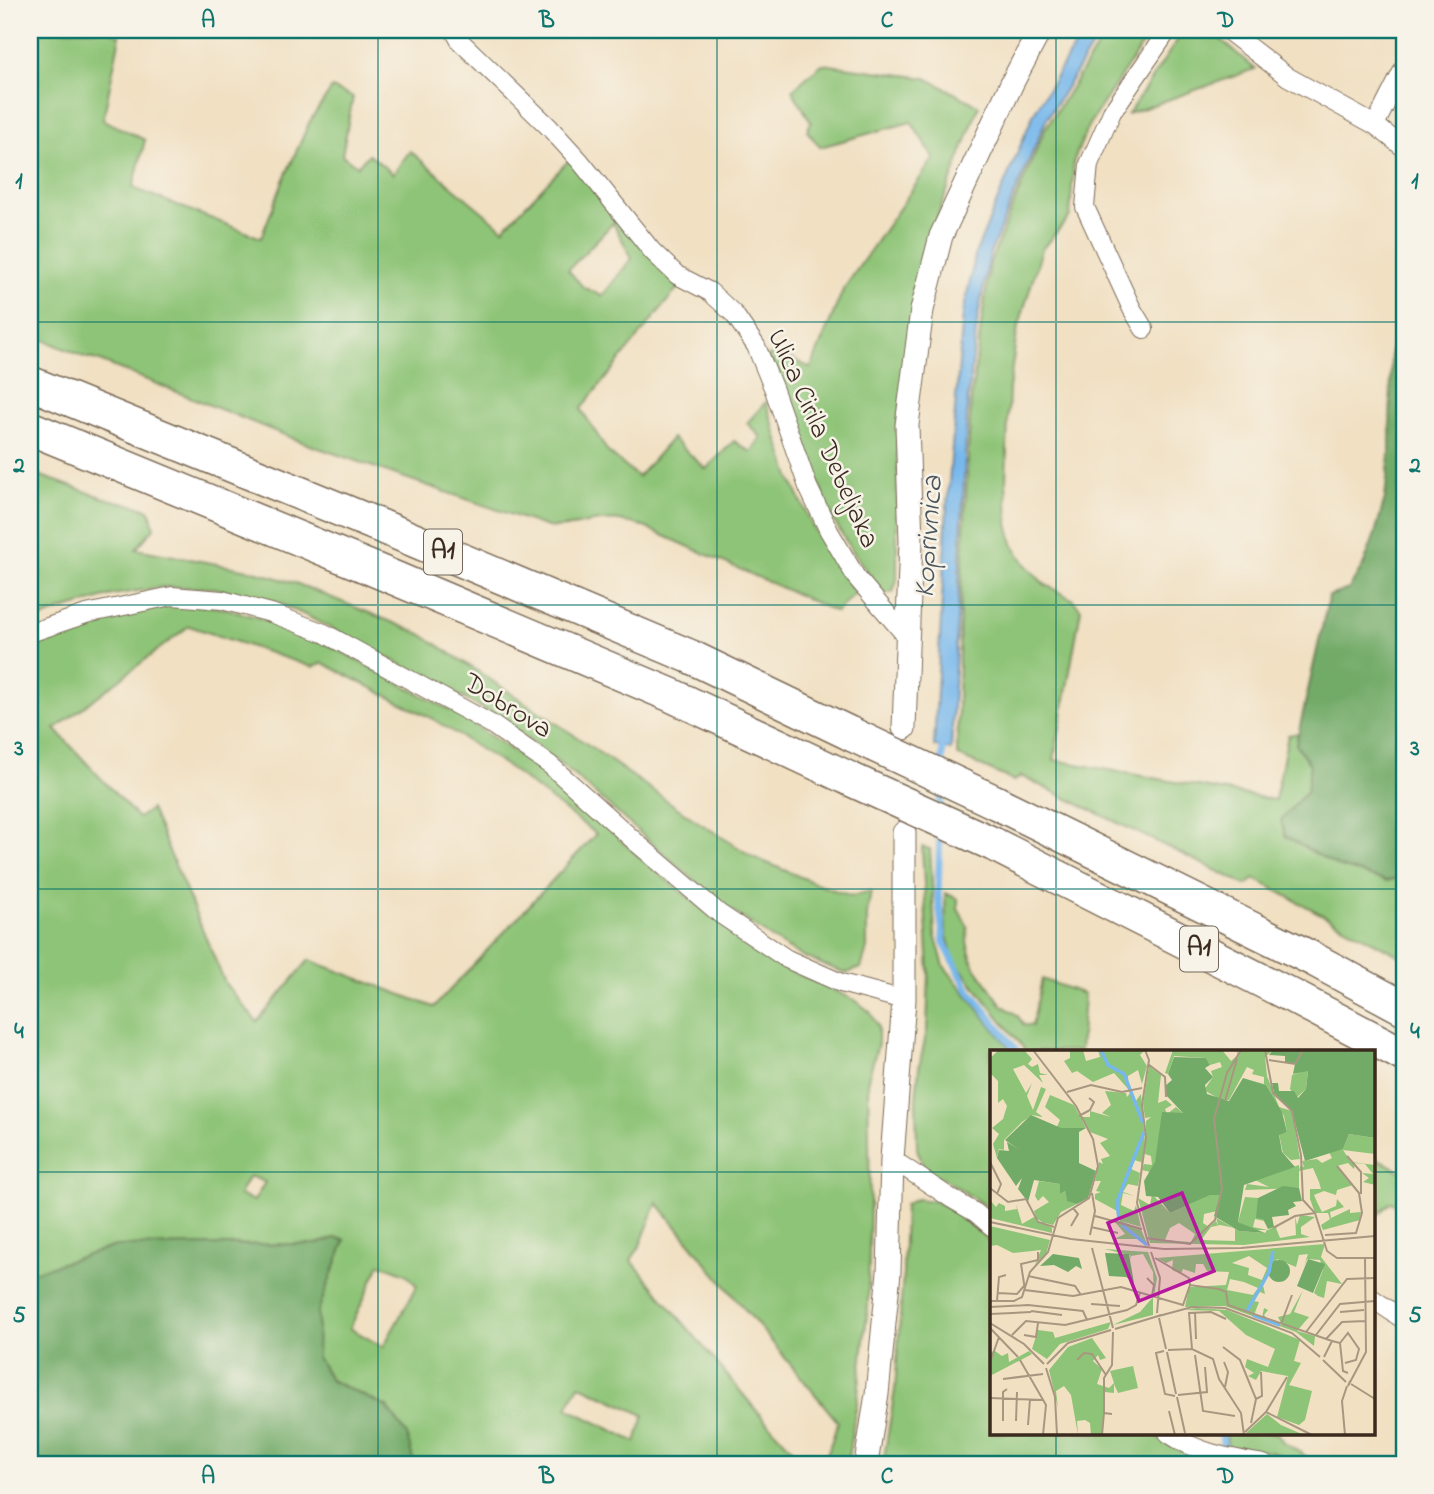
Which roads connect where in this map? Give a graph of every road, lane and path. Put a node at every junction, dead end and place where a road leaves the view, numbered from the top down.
1 (454, 30) edge
2 (1040, 30) edge
3 (1168, 30) edge
4 (1227, 30) edge
5 (1404, 68) edge
6 (1375, 125) junction
7 (1404, 148) edge
8 (1144, 330) dead end
9 (30, 383) edge
10 (30, 428) edge
11 (30, 633) edge
12 (906, 636) junction
13 (904, 728) dead end
14 (904, 833) dead end
15 (904, 1000) junction
16 (1404, 1008) edge
17 (1404, 1055) edge
18 (892, 1159) junction
19 (990, 1225) edge
20 (1374, 1300) edge
21 (1404, 1320) edge
22 (1170, 1434) edge
23 (866, 1464) edge
24 (1264, 1464) edge

1 - 12 street, Ulica Cirila Debeljaka
2 - 12 street
3 - 8 street
4 - 6 street
5 - 6 street
6 - 7 street
9 - 16 highway, A1, bridge
10 - 17 highway, A1, bridge
11 - 15 street, Dobrova
12 - 13 street
14 - 15 street
15 - 18 street
18 - 19 street
18 - 23 street
20 - 21 street
22 - 24 street

